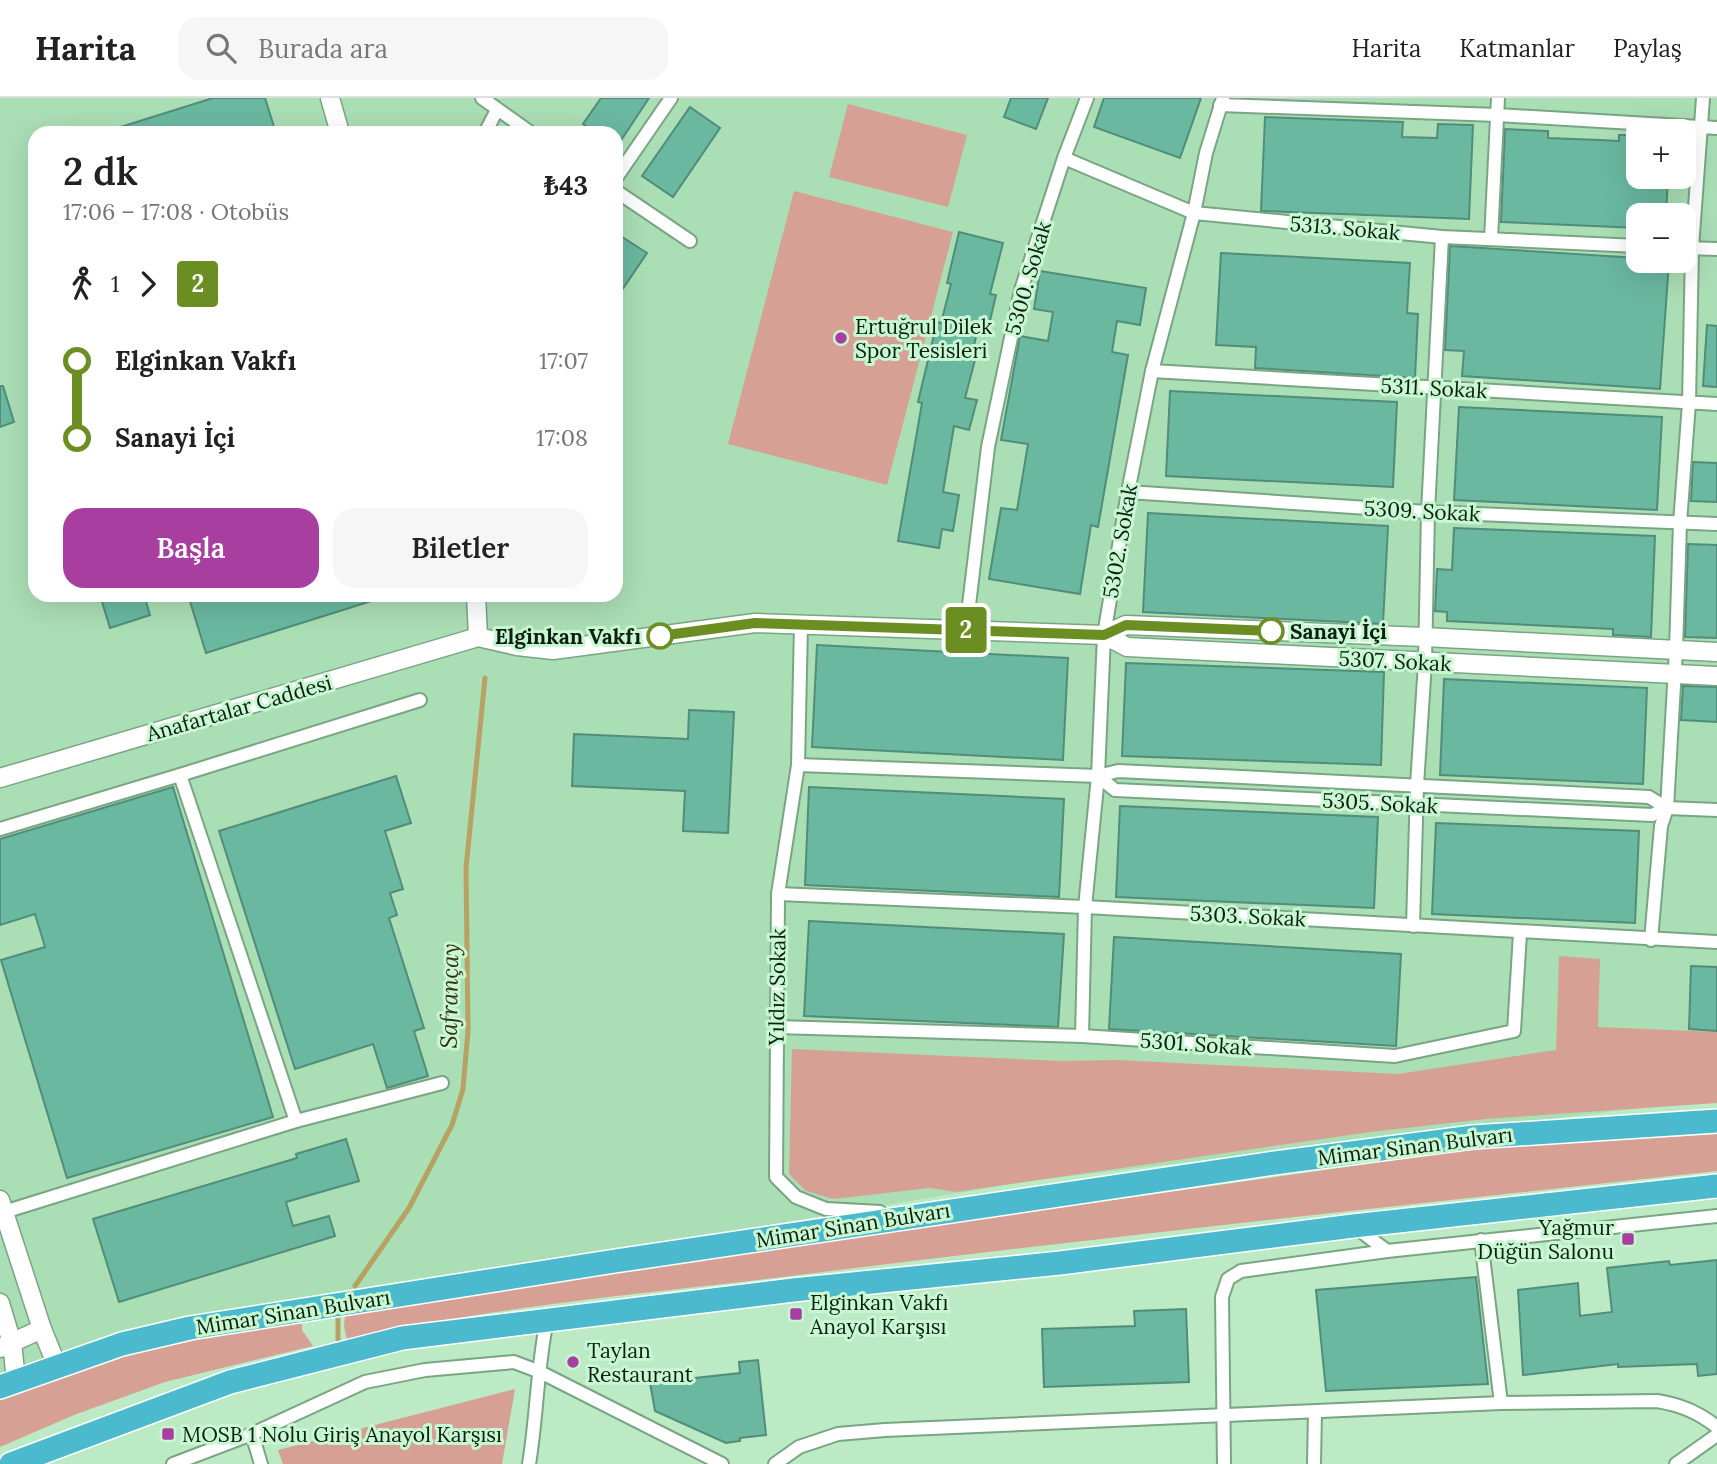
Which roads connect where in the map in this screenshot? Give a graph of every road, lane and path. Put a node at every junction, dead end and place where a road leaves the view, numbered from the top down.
1 (330, 98) edge
2 (482, 98) edge
3 (671, 98) edge
4 (1087, 98) edge
5 (1498, 98) edge
6 (1703, 98) edge
7 (1222, 101) edge
8 (497, 110) junction
9 (1497, 115) junction
10 (338, 126) edge
11 (489, 126) edge
12 (521, 126) edge
13 (1702, 127) junction
14 (1717, 128) edge
15 (1064, 158) junction
16 (623, 168) edge
17 (623, 196) edge
18 (1693, 203) edge
19 (1194, 213) junction
20 (1442, 237) junction
21 (1491, 239) junction
22 (690, 241) dead end
23 (1626, 245) edge
24 (1696, 248) edge
25 (1717, 249) edge
26 (1688, 273) edge
27 (1152, 371) junction
28 (1435, 388) junction
29 (1689, 403) junction
30 (1717, 404) edge
31 (1128, 492) junction
32 (1428, 512) junction
33 (1680, 523) junction
34 (1717, 524) edge
35 (476, 602) edge
36 (801, 624) junction
37 (966, 630) junction
38 (1104, 635) junction
39 (478, 637) junction
40 (1424, 637) junction
41 (1676, 650) junction
42 (1717, 652) edge
43 (1425, 663) junction
44 (1675, 674) junction
45 (1717, 676) edge
46 (420, 700) dead end
47 (798, 765) junction
48 (180, 775) junction
49 (1098, 776) junction
50 (0, 778) edge
51 (1416, 785) junction
52 (1416, 805) junction
53 (1667, 808) junction
54 (1717, 810) edge
55 (0, 830) edge
56 (778, 894) junction
57 (1085, 906) junction
58 (1413, 926) junction
59 (1520, 933) junction
60 (1651, 940) junction
61 (1717, 942) edge
62 (776, 1027) junction
63 (1082, 1036) junction
64 (442, 1083) dead end
65 (296, 1121) junction
66 (1717, 1121) edge
67 (1717, 1186) edge
68 (2, 1206) edge
69 (940, 1212) junction
70 (1717, 1216) edge
71 (1353, 1226) junction
72 (1481, 1240) junction
73 (1387, 1251) junction
74 (0, 1303) edge
75 (547, 1320) junction
76 (42, 1329) junction
77 (6, 1345) edge
78 (57, 1366) junction
79 (540, 1372) junction
80 (8, 1384) edge
81 (1501, 1403) junction
82 (1315, 1412) junction
83 (1224, 1415) junction
84 (1717, 1427) edge
85 (252, 1434) junction
86 (1717, 1435) edge
87 (26, 1461) edge
88 (173, 1464) edge
89 (261, 1464) edge
90 (529, 1464) edge
91 (722, 1464) edge
92 (775, 1464) edge
93 (1224, 1464) edge
94 (1314, 1464) edge
95 (1676, 1464) edge

1 - 10 street
2 - 8 street
3 - 16 street
4 - 15 street, 5300. Sokak
5 - 9 street
6 - 13 street
7 - 9 street
7 - 19 street, 5302. Sokak
8 - 11 street
8 - 12 street
9 - 13 street
9 - 21 street
13 - 14 street
13 - 18 street
15 - 19 street, 5313. Sokak
15 - 37 street, 5300. Sokak
17 - 22 street
19 - 20 street, 5313. Sokak
19 - 27 street, 5302. Sokak
20 - 21 street, 5313. Sokak
20 - 28 street
21 - 23 street, 5313. Sokak
24 - 25 street
26 - 29 street
27 - 28 street, 5311. Sokak
27 - 31 street, 5302. Sokak
28 - 29 street, 5311. Sokak
28 - 32 street
29 - 30 street, 5311. Sokak
29 - 33 street
31 - 32 street, 5309. Sokak
31 - 38 street, 5302. Sokak
32 - 33 street, 5309. Sokak
32 - 40 street
33 - 34 street, 5309. Sokak
33 - 41 street
35 - 39 street
36 - 37 street
36 - 39 street
36 - 47 street, Yıldız Sokak
37 - 38 street
38 - 40 street, 5307. Sokak
38 - 43 street, 5307. Sokak
38 - 49 street, 5302. Sokak
39 - 50 street, Anafartalar Caddesi
40 - 41 street, 5307. Sokak
40 - 43 street
41 - 42 street, 5307. Sokak
41 - 44 street
43 - 44 street, 5307. Sokak
43 - 51 street
44 - 45 street, 5307. Sokak
44 - 53 street
46 - 48 street
47 - 49 street, 5305. Sokak
47 - 56 street, Yıldız Sokak
48 - 55 street
48 - 65 street
49 - 51 street, 5305. Sokak
49 - 52 street, 5305. Sokak
49 - 57 street, 5302. Sokak
51 - 52 street
51 - 53 street, 5305. Sokak
52 - 53 street, 5305. Sokak
52 - 58 street
53 - 54 street, 5305. Sokak
53 - 60 street
56 - 57 street, 5303. Sokak
56 - 62 street, Yıldız Sokak
57 - 58 street, 5303. Sokak
57 - 63 street, 5302. Sokak
58 - 59 street, 5303. Sokak
59 - 60 street, 5303. Sokak
59 - 63 street, 5301. Sokak
60 - 61 street, 5303. Sokak
62 - 63 street, 5301. Sokak
62 - 69 street, Yıldız Sokak
64 - 65 street
65 - 68 street
66 - 69 highway, Mimar Sinan Bulvarı
67 - 71 highway, Mimar Sinan Bulvarı
68 - 76 street
69 - 78 highway, Mimar Sinan Bulvarı
70 - 72 street
71 - 73 street
71 - 75 highway, Mimar Sinan Bulvarı
72 - 73 street
72 - 81 street
73 - 83 street
74 - 77 street
75 - 79 street
75 - 87 highway, Mimar Sinan Bulvarı
76 - 77 street
76 - 78 street
77 - 80 street
78 - 80 highway, Mimar Sinan Bulvarı
79 - 85 street
79 - 90 street
79 - 91 street
81 - 82 street
81 - 84 street
82 - 83 street
82 - 94 street
83 - 92 street
83 - 93 street
85 - 88 street
85 - 89 street
86 - 95 street

